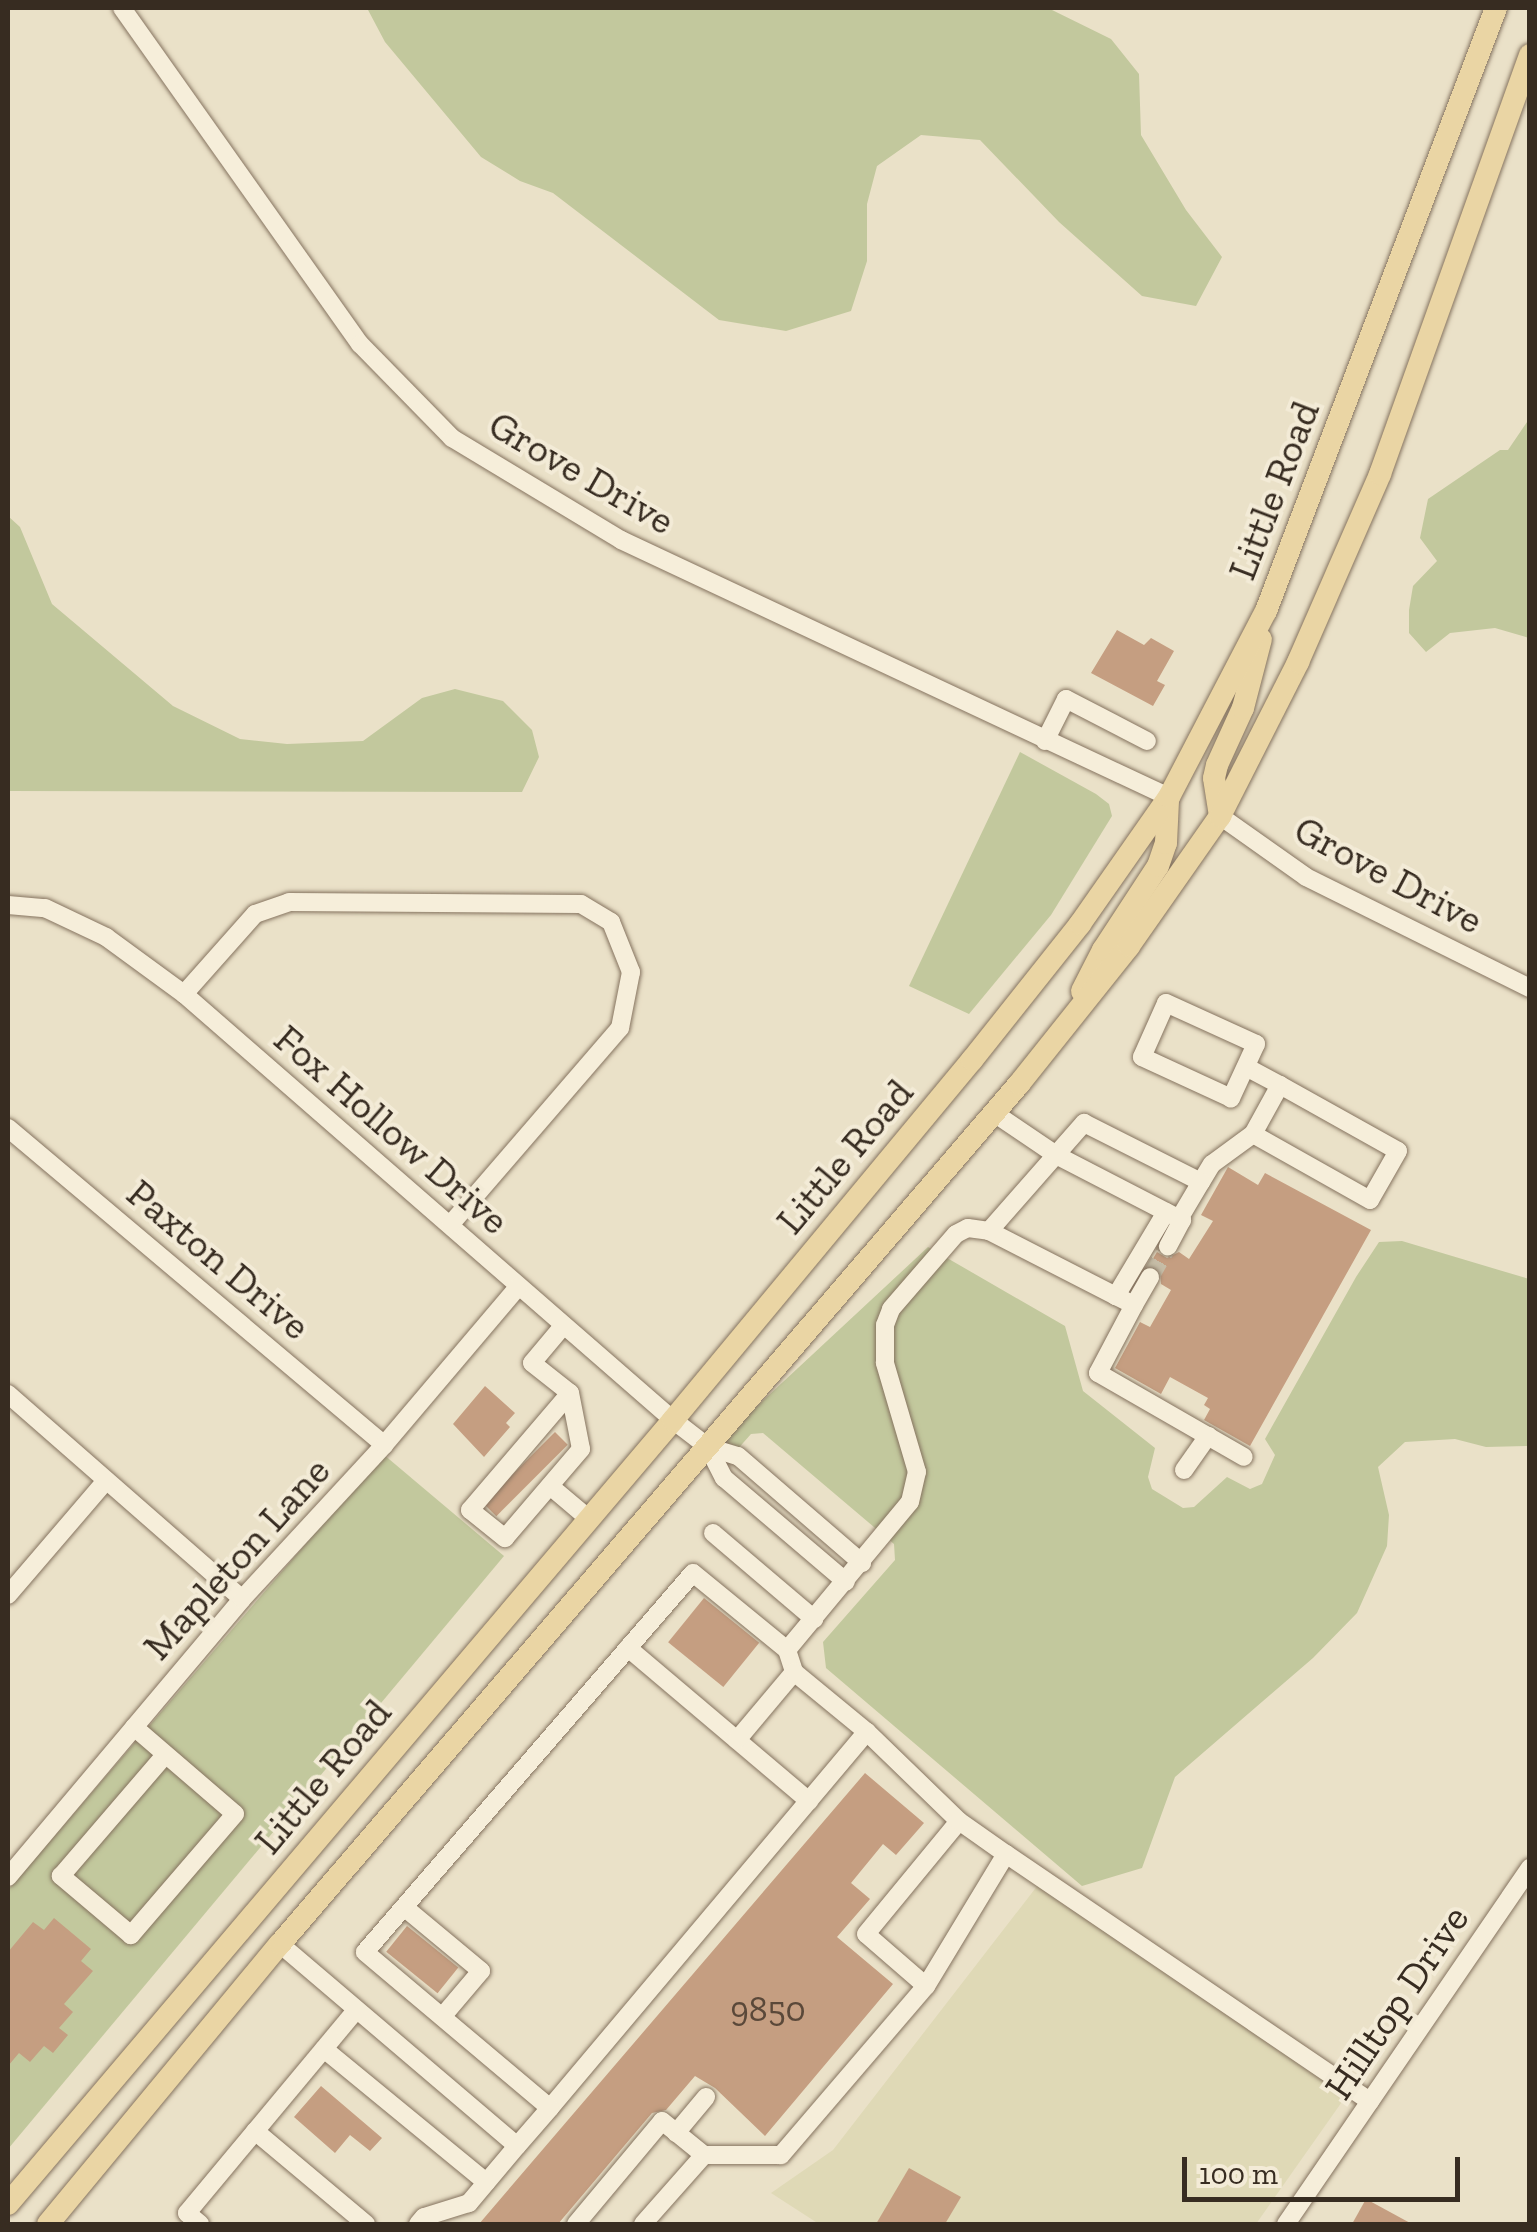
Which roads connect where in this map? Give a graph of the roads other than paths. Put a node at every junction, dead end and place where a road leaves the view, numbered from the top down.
1 (122, 8) edge
2 (1496, 8) edge
3 (1530, 55) edge
4 (1266, 612) junction
5 (1045, 741) junction
6 (1147, 741) dead end
7 (1168, 797) junction
8 (1220, 816) junction
9 (8, 905) edge
10 (1530, 988) edge
11 (184, 994) junction
12 (1074, 1016) junction
13 (1246, 1066) junction
14 (1280, 1085) junction
15 (994, 1114) junction
16 (8, 1128) edge
17 (1252, 1134) junction
18 (1056, 1156) junction
19 (1201, 1182) junction
20 (1176, 1217) junction
21 (450, 1224) junction
22 (989, 1232) junction
23 (1168, 1246) tunnel mouth
24 (1150, 1277) tunnel mouth
25 (518, 1287) junction
26 (1116, 1296) junction
27 (1134, 1305) junction
28 (562, 1326) junction
29 (570, 1393) junction
30 (8, 1394) edge
31 (673, 1420) junction
32 (1208, 1436) junction
33 (384, 1445) junction
34 (708, 1447) junction
35 (1244, 1457) dead end
36 (1184, 1470) dead end
37 (104, 1483) junction
38 (550, 1486) junction
39 (589, 1519) junction
40 (713, 1533) dead end
41 (862, 1563) junction
42 (846, 1582) junction
43 (8, 1595) edge
44 (242, 1598) junction
45 (814, 1619) junction
46 (628, 1648) junction
47 (786, 1650) junction
48 (794, 1672) junction
49 (134, 1727) junction
50 (868, 1732) junction
51 (737, 1740) junction
52 (165, 1754) junction
53 (809, 1802) junction
54 (960, 1821) junction
55 (1006, 1854) junction
56 (1530, 1868) edge
57 (8, 1877) edge
58 (404, 1908) junction
59 (280, 1944) junction
60 (926, 1986) junction
61 (356, 2010) junction
62 (442, 2017) junction
63 (324, 2049) junction
64 (706, 2098) dead end
65 (1370, 2101) junction
66 (550, 2108) junction
67 (255, 2131) junction
68 (676, 2133) junction
69 (517, 2146) junction
70 (704, 2156) junction
71 (486, 2182) junction
72 (8, 2204) edge
73 (48, 2224) edge
74 (200, 2224) edge
75 (366, 2224) edge
76 (418, 2224) edge
77 (576, 2224) edge
78 (643, 2224) edge
79 (1286, 2224) edge

1 - 5 street, Grove Drive
2 - 4 main road, Little Road
3 - 8 main road, Little Road
4 - 7 main road, Little Road
4 - 8 main road
5 - 6 street
5 - 7 street, Grove Drive
7 - 12 main road
7 - 31 main road, Little Road
8 - 10 street, Grove Drive
8 - 12 main road, Little Road
9 - 11 street, Fox Hollow Drive
11 - 21 street, Fox Hollow Drive
11 - 21 street
12 - 15 main road, Little Road
13 - 13 street
13 - 14 street
14 - 17 street
14 - 17 street
15 - 18 street
15 - 34 main road, Little Road
16 - 33 street, Paxton Drive
17 - 19 street
18 - 19 street
18 - 20 street
18 - 22 street
19 - 20 street
20 - 23 street
20 - 26 street
21 - 25 street, Fox Hollow Drive
22 - 26 street
22 - 41 street
24 - 27 street
25 - 28 street, Fox Hollow Drive
25 - 33 street, Mapleton Lane
26 - 27 street
27 - 32 street
28 - 29 street
28 - 31 street, Fox Hollow Drive
29 - 38 street
29 - 38 street
30 - 37 street
31 - 34 street, Fox Hollow Drive
31 - 39 main road, Little Road
32 - 35 street
32 - 36 street
33 - 44 street, Mapleton Lane
34 - 41 street
34 - 42 street
34 - 59 main road, Little Road
37 - 43 street
37 - 44 street
38 - 39 street
39 - 72 main road, Little Road
40 - 45 street
41 - 42 street
42 - 45 street
44 - 49 street, Mapleton Lane
45 - 47 street
46 - 47 street
46 - 51 street
46 - 58 street
47 - 48 street
48 - 50 street
48 - 51 street
49 - 52 street
49 - 57 street, Mapleton Lane
50 - 53 street
50 - 54 street
51 - 53 street
52 - 52 street
53 - 66 street
54 - 55 street
54 - 60 street
55 - 60 street
55 - 65 street
56 - 65 street, Hilltop Drive
58 - 62 street
58 - 62 street
59 - 61 street
59 - 73 main road, Little Road
60 - 70 street
61 - 63 street
61 - 69 street
62 - 66 street
63 - 67 street
63 - 71 street
64 - 68 street
65 - 79 street, Hilltop Drive
66 - 69 street
67 - 74 street
67 - 75 street
68 - 70 street
68 - 77 street
69 - 71 street
70 - 78 street
71 - 76 street

